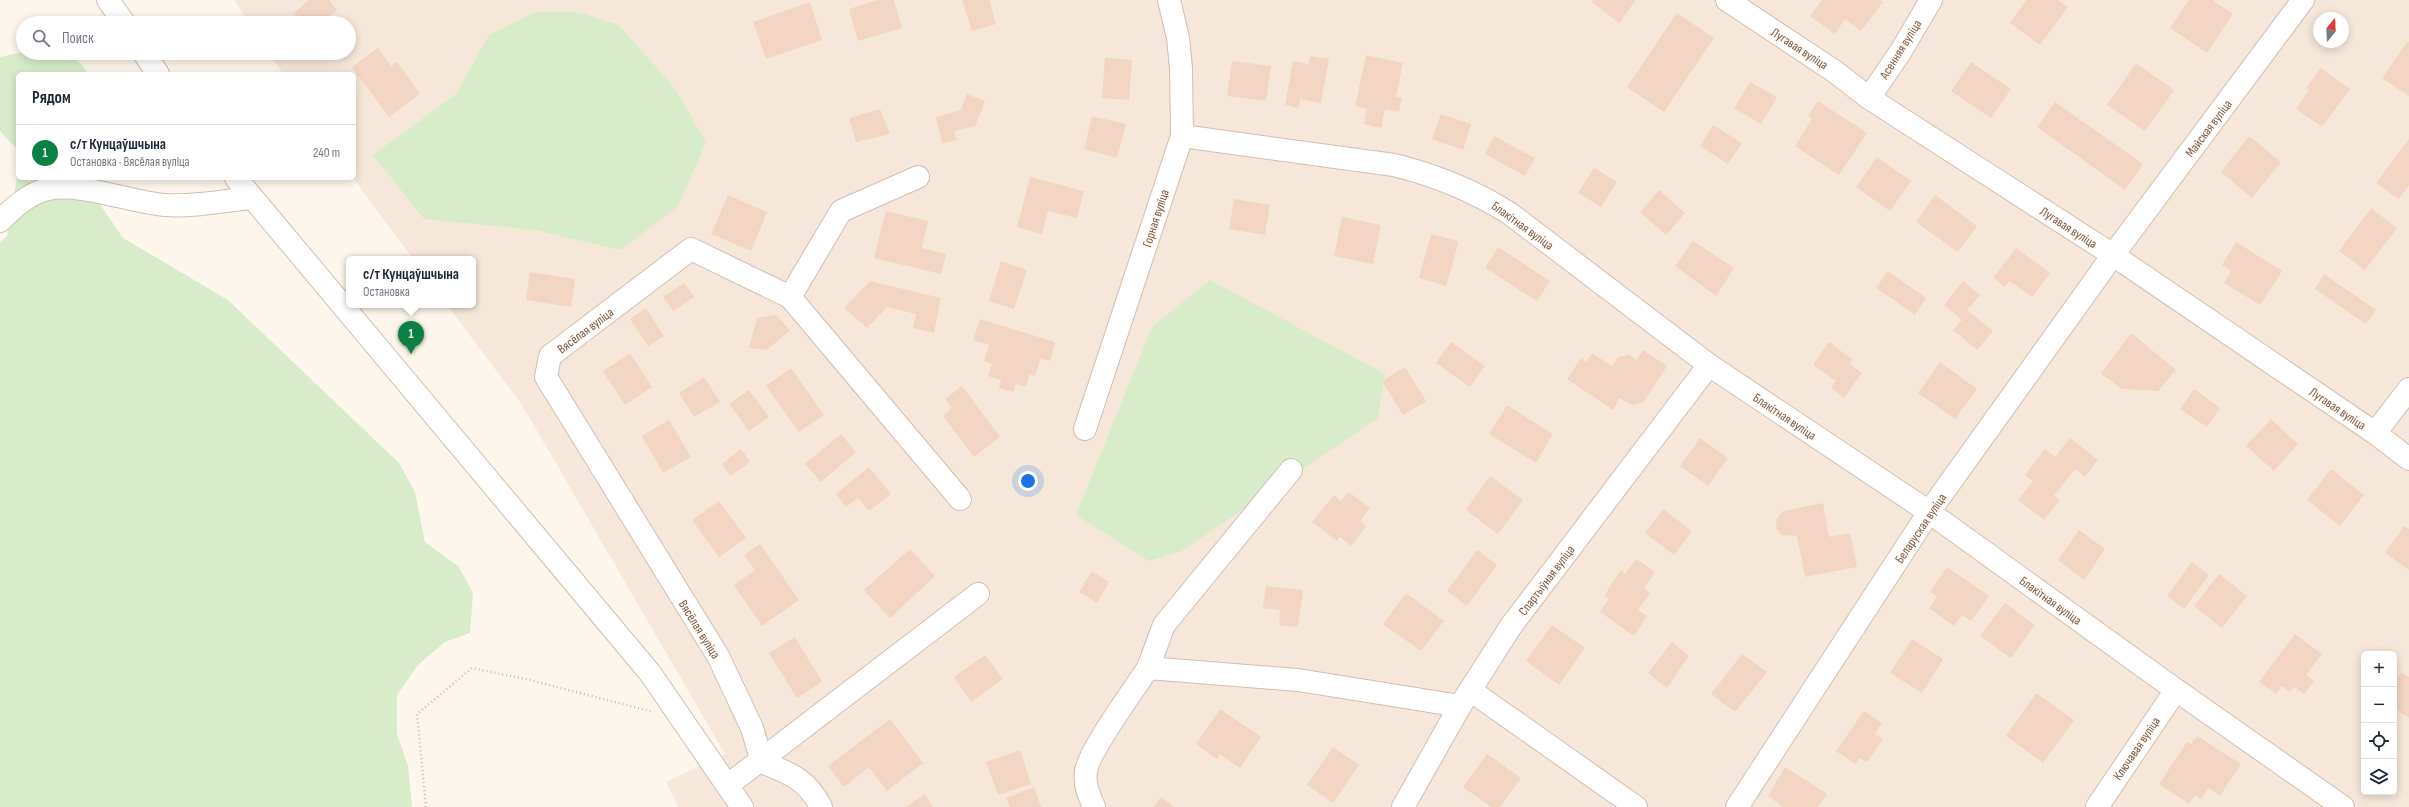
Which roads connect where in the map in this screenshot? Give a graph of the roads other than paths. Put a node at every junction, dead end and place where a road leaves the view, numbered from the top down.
1 (108, 0) edge
2 (1169, 0) edge
3 (1727, 0) edge
4 (1931, 0) edge
5 (2303, 0) edge
6 (119, 16) edge
7 (149, 60) edge
8 (157, 72) edge
9 (1869, 98) junction
10 (1182, 136) junction
11 (918, 177) dead end
12 (237, 180) edge
13 (250, 198) junction
14 (0, 221) edge
15 (2113, 256) junction
16 (790, 297) junction
17 (1709, 365) junction
18 (2409, 390) edge
19 (1085, 430) dead end
20 (2375, 433) junction
21 (2409, 459) edge
22 (1291, 470) dead end
23 (960, 499) dead end
24 (1929, 512) junction
25 (978, 594) dead end
26 (1148, 668) junction
27 (2176, 690) junction
28 (1465, 698) junction
29 (762, 762) junction
30 (728, 785) junction
31 (742, 807) edge
32 (821, 807) edge
33 (1094, 807) edge
34 (1403, 807) edge
35 (1636, 807) edge
36 (1737, 807) edge
37 (2097, 807) edge
38 (2343, 807) edge

1 - 6 street
2 - 10 street, Горная вуліца
3 - 9 street, Лугавая вуліца
4 - 9 street, Асенняя вуліца
5 - 15 street, Майская вуліца
7 - 8 street
9 - 15 street, Лугавая вуліца
10 - 17 street, Блакітная вуліца
10 - 19 street, Горная вуліца
11 - 16 street
12 - 13 street
13 - 14 street
13 - 30 street
15 - 20 street, Лугавая вуліца
15 - 24 street, Беларуская вуліца
16 - 23 street, Вясёлая вуліца
16 - 29 street, Вясёлая вуліца
17 - 24 street, Блакітная вуліца
17 - 28 street, Спартыўная вуліца
18 - 20 street
20 - 21 street, Лугавая вуліца
22 - 26 street
24 - 27 street, Блакітная вуліца
24 - 36 street, Беларуская вуліца
25 - 29 street
26 - 28 street
26 - 33 street
27 - 37 street, Ключавая вуліца
27 - 38 street, Блакітная вуліца
28 - 34 street, Спартыўная вуліца
28 - 35 street
29 - 30 street
29 - 32 street
30 - 31 street

